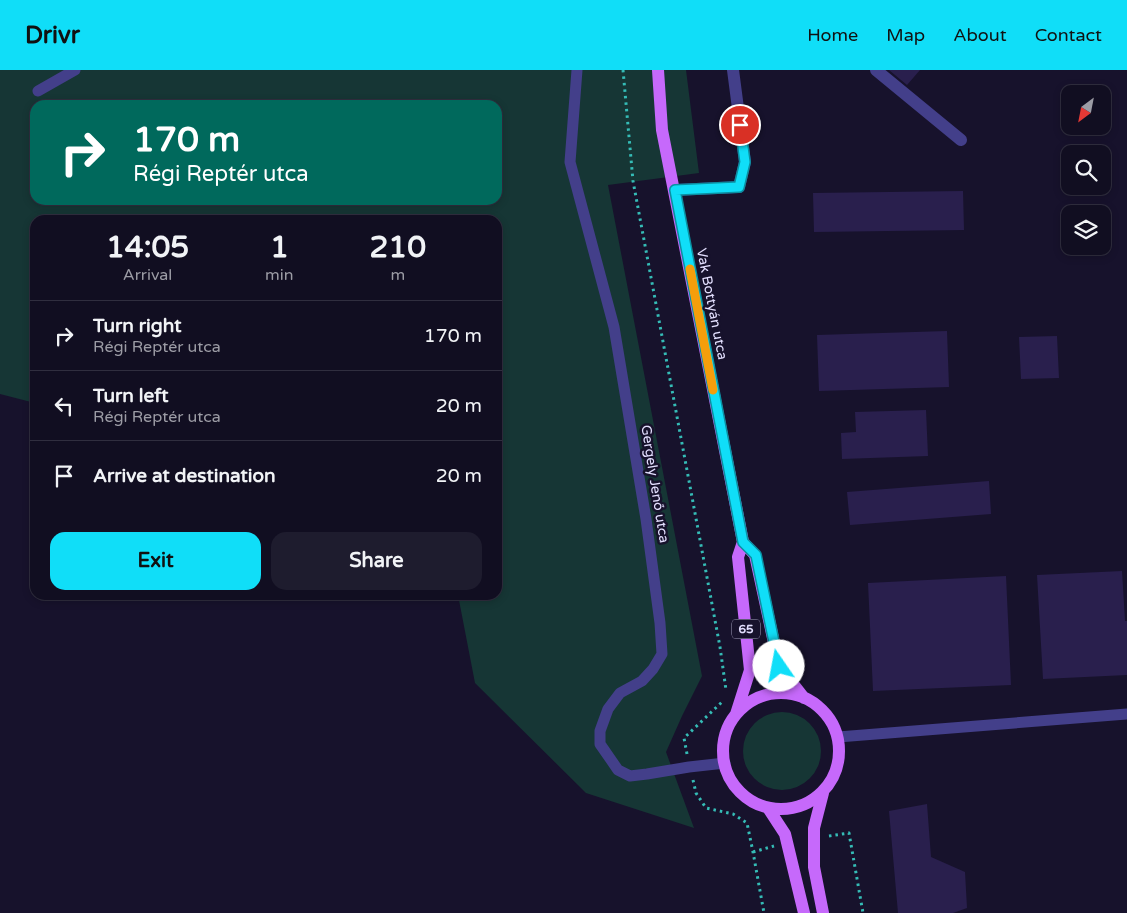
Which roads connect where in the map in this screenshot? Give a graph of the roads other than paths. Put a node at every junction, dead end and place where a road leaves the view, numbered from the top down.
1 (75, 70) edge
2 (577, 70) edge
3 (658, 70) edge
4 (733, 70) edge
5 (876, 70) edge
6 (38, 91) dead end
7 (961, 140) dead end
8 (675, 190) junction
9 (743, 542) junction
10 (804, 698) junction
11 (736, 714) junction
12 (1127, 714) edge
13 (838, 737) junction
14 (725, 763) junction
15 (823, 793) junction
16 (768, 808) junction
17 (804, 913) edge
18 (823, 913) edge

1 - 6 lane
2 - 14 lane, Gergely Jenő utca
3 - 8 main road, Vak Bottyán utca / 65
4 - 8 street
5 - 7 street
8 - 9 main road, Vak Bottyán utca / 65
9 - 10 main road, Vak Bottyán utca / 65
9 - 11 main road, Vak Bottyán utca / 65
10 - 11 main road, 65
10 - 13 main road, 65
11 - 14 main road, 65
12 - 13 lane
13 - 15 main road, 65
14 - 16 main road, 65
15 - 16 main road, 65
15 - 18 main road, 65
16 - 17 main road

